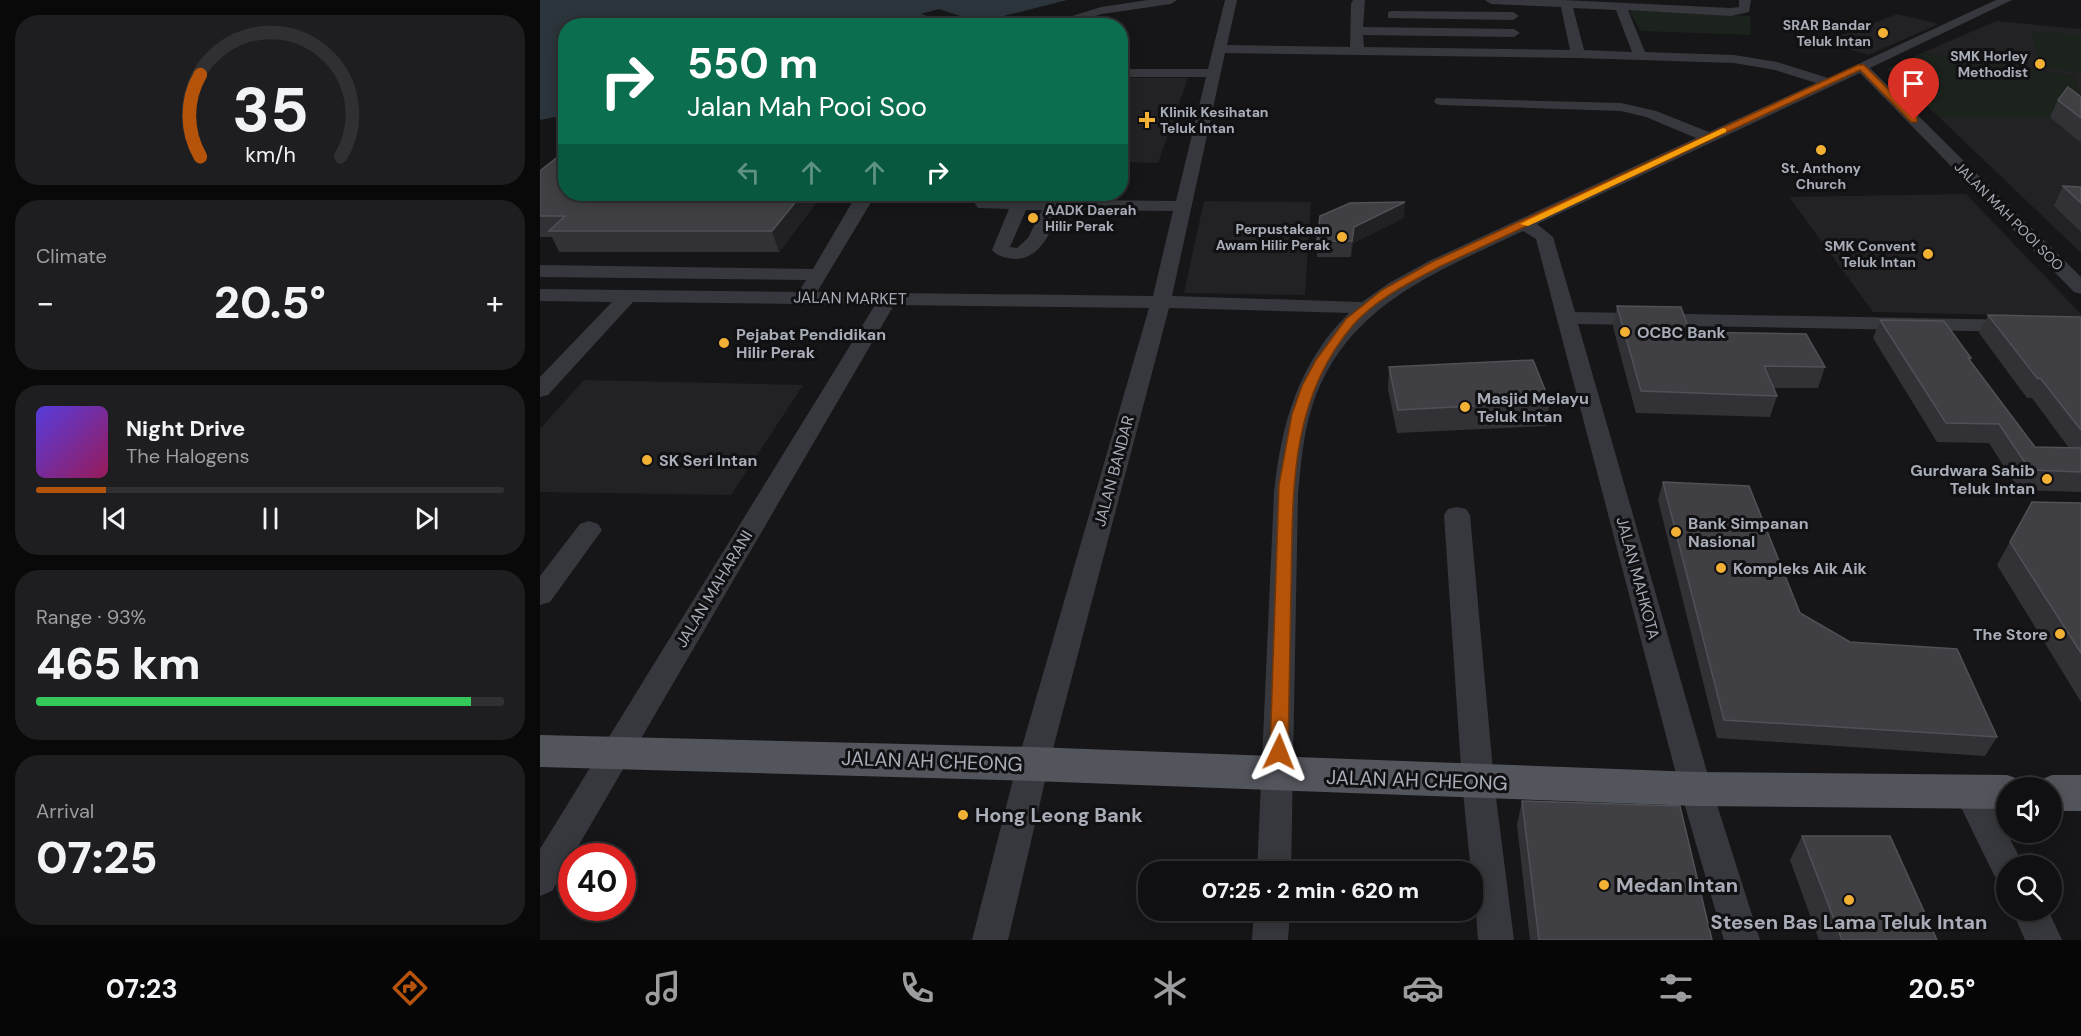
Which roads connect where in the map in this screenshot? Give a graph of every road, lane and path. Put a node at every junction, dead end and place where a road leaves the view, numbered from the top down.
1 (1171, 0) edge
2 (1231, 0) edge
3 (1359, 0) edge
4 (1491, 0) edge
5 (1745, 0) edge
6 (2006, 0) edge
7 (1513, 1) edge
8 (1566, 4) junction
9 (1622, 7) junction
10 (1368, 15) junction
11 (1513, 16) junction
12 (1075, 18) edge
13 (1357, 31) junction
14 (1514, 33) junction
15 (1221, 50) junction
16 (1357, 52) junction
17 (1515, 54) junction
18 (1578, 54) junction
19 (1640, 56) junction
20 (1861, 67) junction
21 (1128, 73) edge
22 (1213, 73) junction
23 (1827, 82) junction
24 (1441, 101) dead end
25 (1707, 138) junction
26 (862, 201) edge
27 (984, 204) dead end
28 (1020, 204) junction
29 (1053, 205) junction
30 (1181, 206) junction
31 (1526, 224) junction
32 (540, 271) edge
33 (820, 275) junction
34 (2081, 288) edge
35 (540, 295) edge
36 (628, 296) junction
37 (805, 297) junction
38 (888, 299) junction
39 (1161, 302) junction
40 (1365, 308) junction
41 (1568, 318) junction
42 (2081, 327) edge
43 (540, 390) edge
44 (1457, 515) dead end
45 (588, 530) dead end
46 (540, 595) edge
47 (540, 751) edge
48 (616, 753) junction
49 (1033, 764) junction
50 (1278, 775) junction
51 (1478, 782) junction
52 (1696, 789) junction
53 (1969, 791) junction
54 (1996, 792) edge
55 (2062, 793) edge
56 (2081, 793) edge
57 (2001, 855) edge
58 (1274, 861) edge
59 (540, 880) edge
60 (1271, 921) edge
61 (2034, 921) edge
62 (990, 940) edge
63 (1270, 940) edge
64 (1496, 940) edge
65 (1742, 940) edge
66 (2044, 940) edge

1 - 12 street
2 - 15 street, JALAN BANDAR
3 - 10 street
4 - 7 street
5 - 9 street
6 - 20 street
7 - 8 street
7 - 11 street
8 - 9 street
8 - 18 street
9 - 19 street
10 - 11 street
10 - 13 street
11 - 14 street
13 - 14 street
13 - 16 street
14 - 17 street
15 - 16 street
15 - 22 street, JALAN BANDAR
16 - 17 street
17 - 18 street
18 - 19 street
19 - 23 street
20 - 23 street
20 - 34 street, JALAN MAH POOI SOO
21 - 22 street
22 - 30 street, JALAN BANDAR
23 - 25 street
24 - 25 street
25 - 31 street
26 - 33 street
27 - 28 street
28 - 29 street
28 - 29 street
29 - 30 street
30 - 39 street, JALAN BANDAR
31 - 40 street
31 - 41 street, JALAN MAHKOTA
32 - 33 street
33 - 37 street
35 - 36 street, JALAN MARKET
36 - 37 street, JALAN MARKET
36 - 43 street
37 - 38 street, JALAN MARKET
38 - 39 street, JALAN MARKET
38 - 48 street, JALAN MAHARANI
39 - 40 street, JALAN MARKET
39 - 49 street, JALAN BANDAR
40 - 50 street
41 - 42 street
41 - 52 street, JALAN MAHKOTA
44 - 51 street
45 - 46 street
47 - 48 main road, JALAN AH CHEONG
48 - 49 main road, JALAN AH CHEONG
48 - 59 street, JALAN MAHARANI
49 - 50 main road, JALAN AH CHEONG
49 - 62 street, JALAN BANDAR
50 - 51 main road, JALAN AH CHEONG
50 - 58 street
51 - 52 main road, JALAN AH CHEONG
51 - 64 street
52 - 53 main road, JALAN AH CHEONG
52 - 65 street, JALAN MAHKOTA
53 - 54 main road, JALAN AH CHEONG
53 - 57 street
55 - 56 main road
60 - 63 street
61 - 66 street

